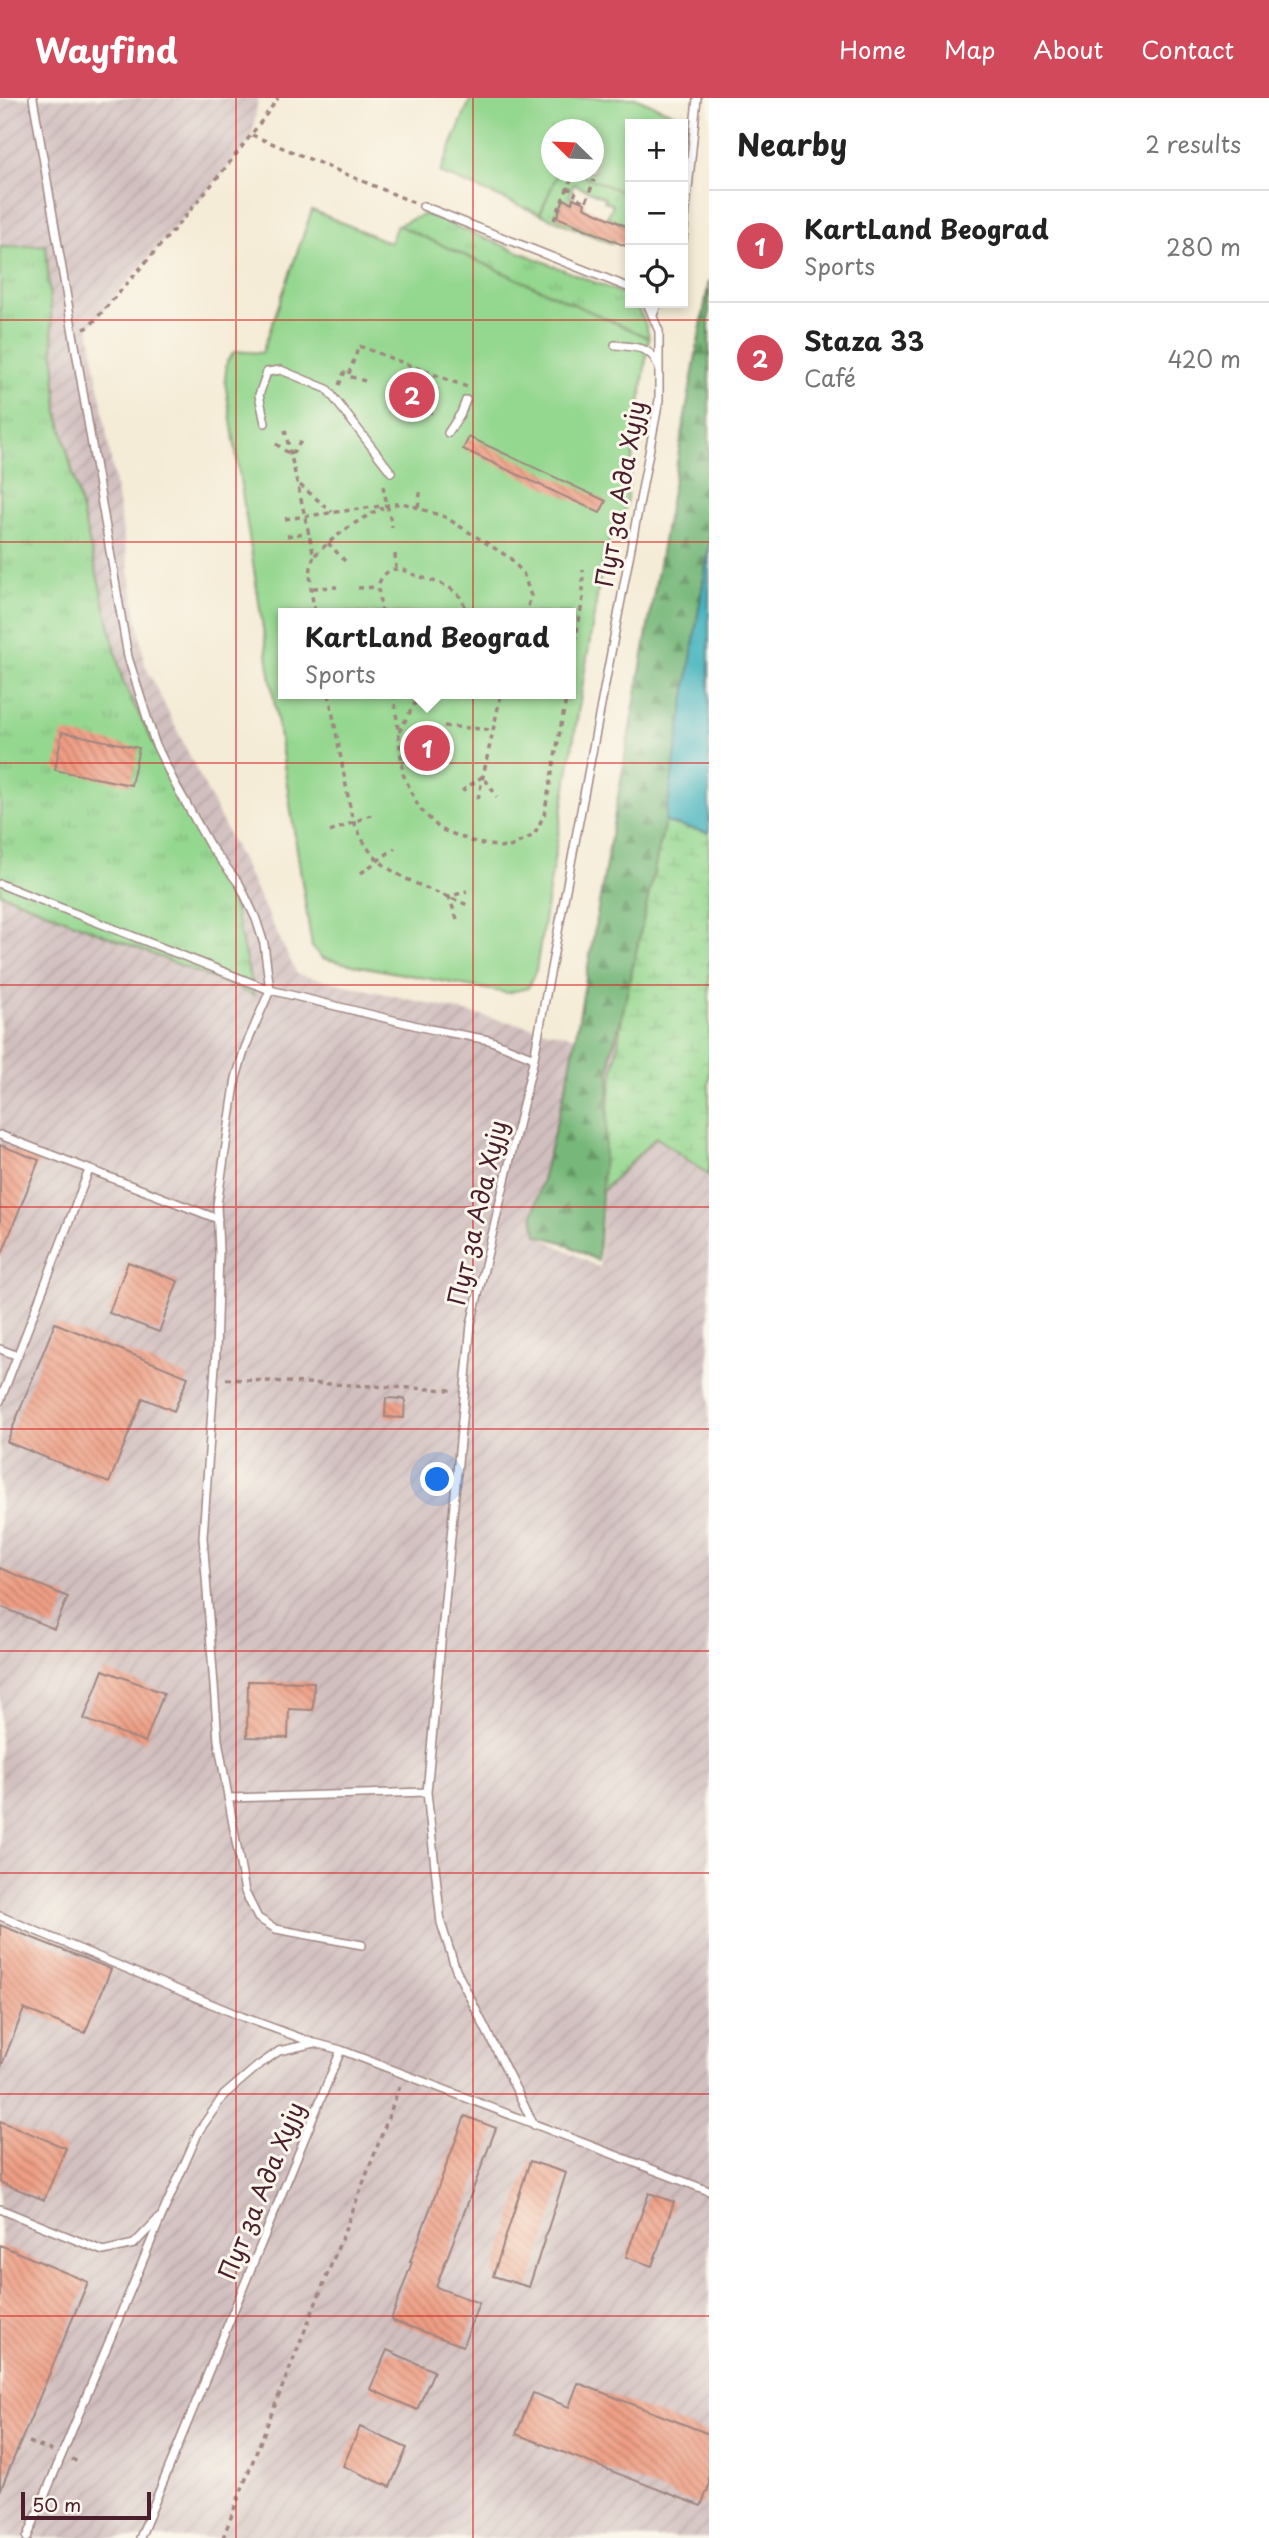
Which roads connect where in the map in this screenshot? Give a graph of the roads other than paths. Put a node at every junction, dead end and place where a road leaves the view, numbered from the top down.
1 (33, 98) edge
2 (697, 98) edge
3 (688, 189) edge
4 (423, 206) road end
5 (625, 286) edge
6 (650, 308) edge
7 (656, 308) edge
8 (653, 315) junction
9 (615, 345) dead end
10 (660, 373) junction
11 (466, 400) dead end
12 (265, 423) dead end
13 (448, 433) dead end
14 (391, 472) dead end
15 (0, 884) edge
16 (270, 990) junction
17 (534, 1058) junction
18 (0, 1135) edge
19 (89, 1170) junction
20 (218, 1219) junction
21 (0, 1349) edge
22 (18, 1356) junction
23 (0, 1401) edge
24 (427, 1792) junction
25 (228, 1797) junction
26 (0, 1916) edge
27 (362, 1945) dead end
28 (315, 2043) junction
29 (341, 2050) junction
30 (534, 2125) junction
31 (709, 2191) edge
32 (0, 2209) edge
33 (162, 2215) junction
34 (27, 2538) edge
35 (140, 2538) edge

1 - 16 lane
2 - 3 lane
4 - 5 lane
6 - 8 lane, Пут за Ада Хују
7 - 8 lane
8 - 10 lane, Пут за Ада Хују
9 - 10 lane
10 - 17 lane, Пут за Ада Хују
11 - 13 lane
12 - 14 lane
15 - 16 lane
16 - 17 lane
16 - 20 lane
17 - 24 lane, Пут за Ада Хују
18 - 19 lane
19 - 20 lane
19 - 22 lane
20 - 25 lane
21 - 22 lane
22 - 23 lane
24 - 25 lane
24 - 30 lane, Пут за Ада Хују
25 - 27 lane
26 - 28 lane
28 - 29 lane
28 - 33 lane
29 - 30 lane
29 - 35 lane, Пут за Ада Хују
30 - 31 lane
32 - 33 lane
33 - 34 lane

